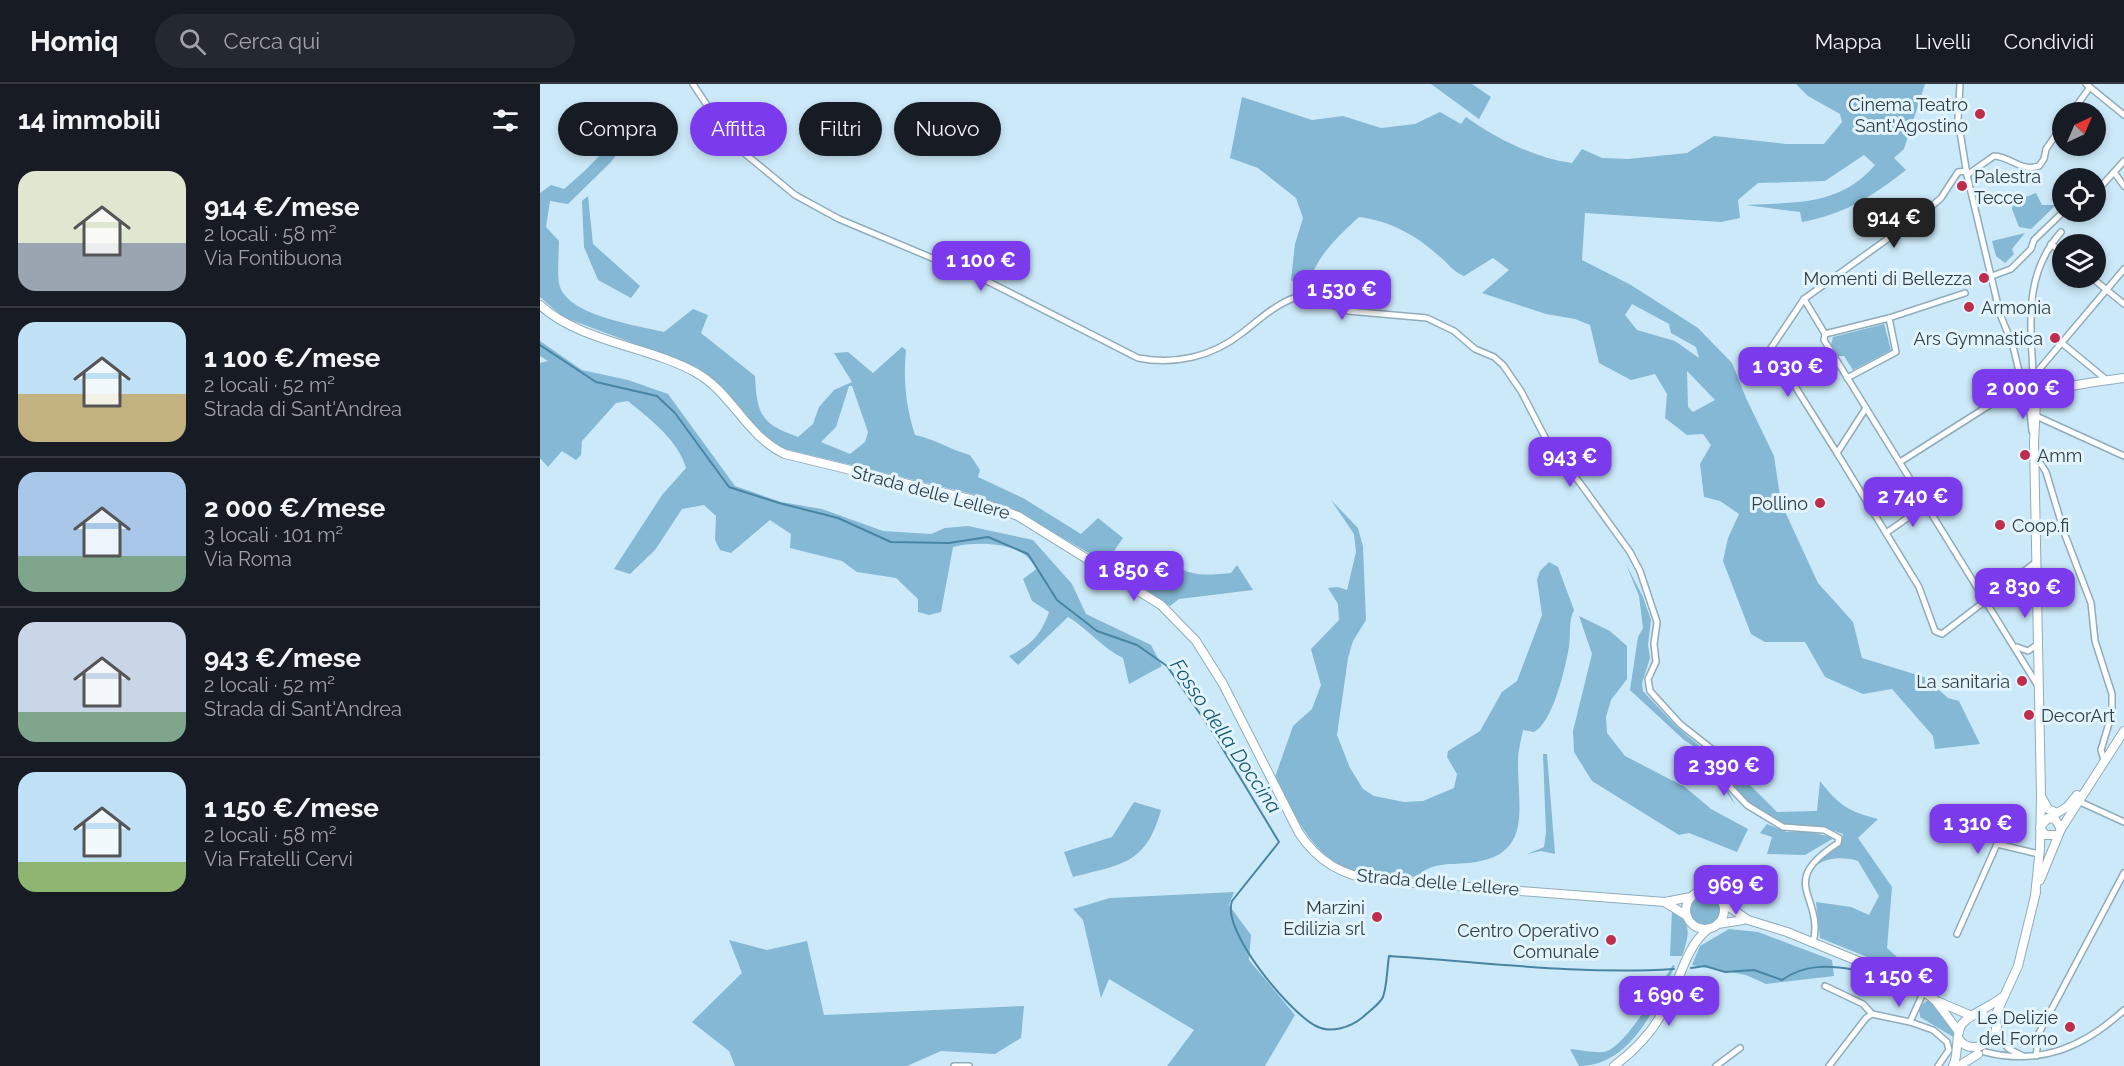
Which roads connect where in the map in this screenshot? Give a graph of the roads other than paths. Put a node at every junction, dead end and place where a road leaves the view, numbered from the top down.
1 (693, 84) edge
2 (1960, 84) edge
3 (2088, 86) edge
4 (2078, 102) edge
5 (2124, 115) edge
6 (2052, 140) edge
7 (2124, 160) edge
8 (2114, 172) junction
9 (1967, 173) junction
10 (2106, 181) edge
11 (2124, 186) edge
12 (2053, 222) edge
13 (2061, 232) dead end
14 (2051, 244) joint
15 (2031, 249) junction
16 (2045, 252) junction
17 (2124, 269) edge
18 (1992, 276) junction
19 (2104, 288) edge
20 (2107, 290) junction
21 (1965, 294) dead end
22 (1804, 299) junction
23 (2124, 304) edge
24 (540, 305) edge
25 (1889, 318) junction
26 (1825, 334) junction
27 (2062, 344) junction
28 (2045, 365) junction
29 (2033, 376) junction
30 (1847, 378) junction
31 (2124, 378) edge
32 (2108, 381) junction
33 (2028, 393) junction
34 (2036, 402) junction
35 (2020, 403) dead end
36 (1866, 408) junction
37 (2036, 416) junction
38 (2034, 442) junction
39 (1837, 453) junction
40 (2124, 456) edge
41 (2034, 461) junction
42 (1900, 462) junction
43 (1926, 505) junction
44 (1886, 533) junction
45 (2036, 562) junction
46 (1986, 600) junction
47 (2013, 643) junction
48 (2038, 644) junction
49 (2039, 687) junction
50 (2124, 731) edge
51 (2104, 760) junction
52 (2090, 780) junction
53 (2041, 795) junction
54 (2078, 801) junction
55 (2124, 822) edge
56 (2040, 827) junction
57 (2059, 832) junction
58 (2050, 851) junction
59 (2039, 854) junction
60 (2124, 873) edge
61 (2035, 896) junction
62 (1691, 897) junction
63 (1665, 902) junction
64 (1723, 903) junction
65 (1690, 920) junction
66 (1748, 920) junction
67 (1718, 924) junction
68 (1708, 928) junction
69 (1956, 934) dead end
70 (1813, 943) junction
71 (1691, 948) junction
72 (1825, 986) dead end
73 (1924, 992) junction
74 (2004, 995) junction
75 (1935, 1000) junction
76 (2124, 1010) edge
77 (1872, 1014) junction
78 (1973, 1016) junction
79 (1910, 1022) junction
80 (1997, 1032) junction
81 (1959, 1035) junction
82 (1740, 1048) dead end
83 (1982, 1053) junction
84 (2036, 1056) junction
85 (2025, 1057) junction
86 (954, 1066) edge
87 (969, 1066) edge
88 (1614, 1066) edge
89 (1716, 1066) edge
90 (1829, 1066) edge
91 (1938, 1066) edge
92 (1953, 1066) edge
93 (1959, 1066) edge

1 - 70 street
2 - 9 street
3 - 4 street
3 - 5 street
6 - 9 street
7 - 8 street
8 - 10 street
8 - 11 street
9 - 18 street
9 - 22 street
12 - 15 street
13 - 14 street
14 - 16 street
15 - 16 street
15 - 18 street
16 - 29 street
17 - 20 street
18 - 33 street
19 - 20 street
20 - 23 street
20 - 27 street
21 - 25 street
22 - 26 street
22 - 39 street
24 - 63 street, Strada delle Lellere
25 - 26 street
25 - 30 street
26 - 30 street
27 - 28 street
27 - 32 street
28 - 29 street
28 - 34 street
29 - 33 street
30 - 36 street
31 - 32 street
32 - 34 street
33 - 38 street
34 - 37 street
35 - 42 street
36 - 39 street
36 - 42 street
37 - 38 street
37 - 40 street
38 - 41 street
39 - 44 street
41 - 45 street
41 - 51 street
42 - 43 street
43 - 44 street
43 - 46 street
44 - 46 street
45 - 46 street
45 - 48 street
46 - 47 street
47 - 48 street
47 - 49 street
48 - 49 street
49 - 53 street
50 - 51 street
51 - 52 street
52 - 53 street
52 - 54 street
53 - 56 street
54 - 55 street
54 - 57 street
56 - 57 street
56 - 57 street
56 - 59 street
57 - 58 street
58 - 59 street
58 - 61 street
59 - 61 street
59 - 69 street
60 - 84 street
61 - 74 street
62 - 63 street, Strada delle Lellere
62 - 64 street
62 - 65 street
63 - 65 street, Strada delle Lellere
64 - 66 street
64 - 67 street
65 - 68 street
65 - 71 street
66 - 67 street
66 - 70 street
67 - 68 street
68 - 71 street
70 - 73 street
71 - 88 street
72 - 77 street
73 - 75 street
73 - 79 street
74 - 78 street
74 - 80 street
75 - 78 street
75 - 81 street
76 - 84 street
77 - 79 street
77 - 90 street
78 - 80 street
78 - 81 street
79 - 91 street
80 - 83 street
80 - 85 street
81 - 83 street
81 - 92 street
82 - 89 street
83 - 85 street
83 - 93 street
84 - 85 street
86 - 87 street

